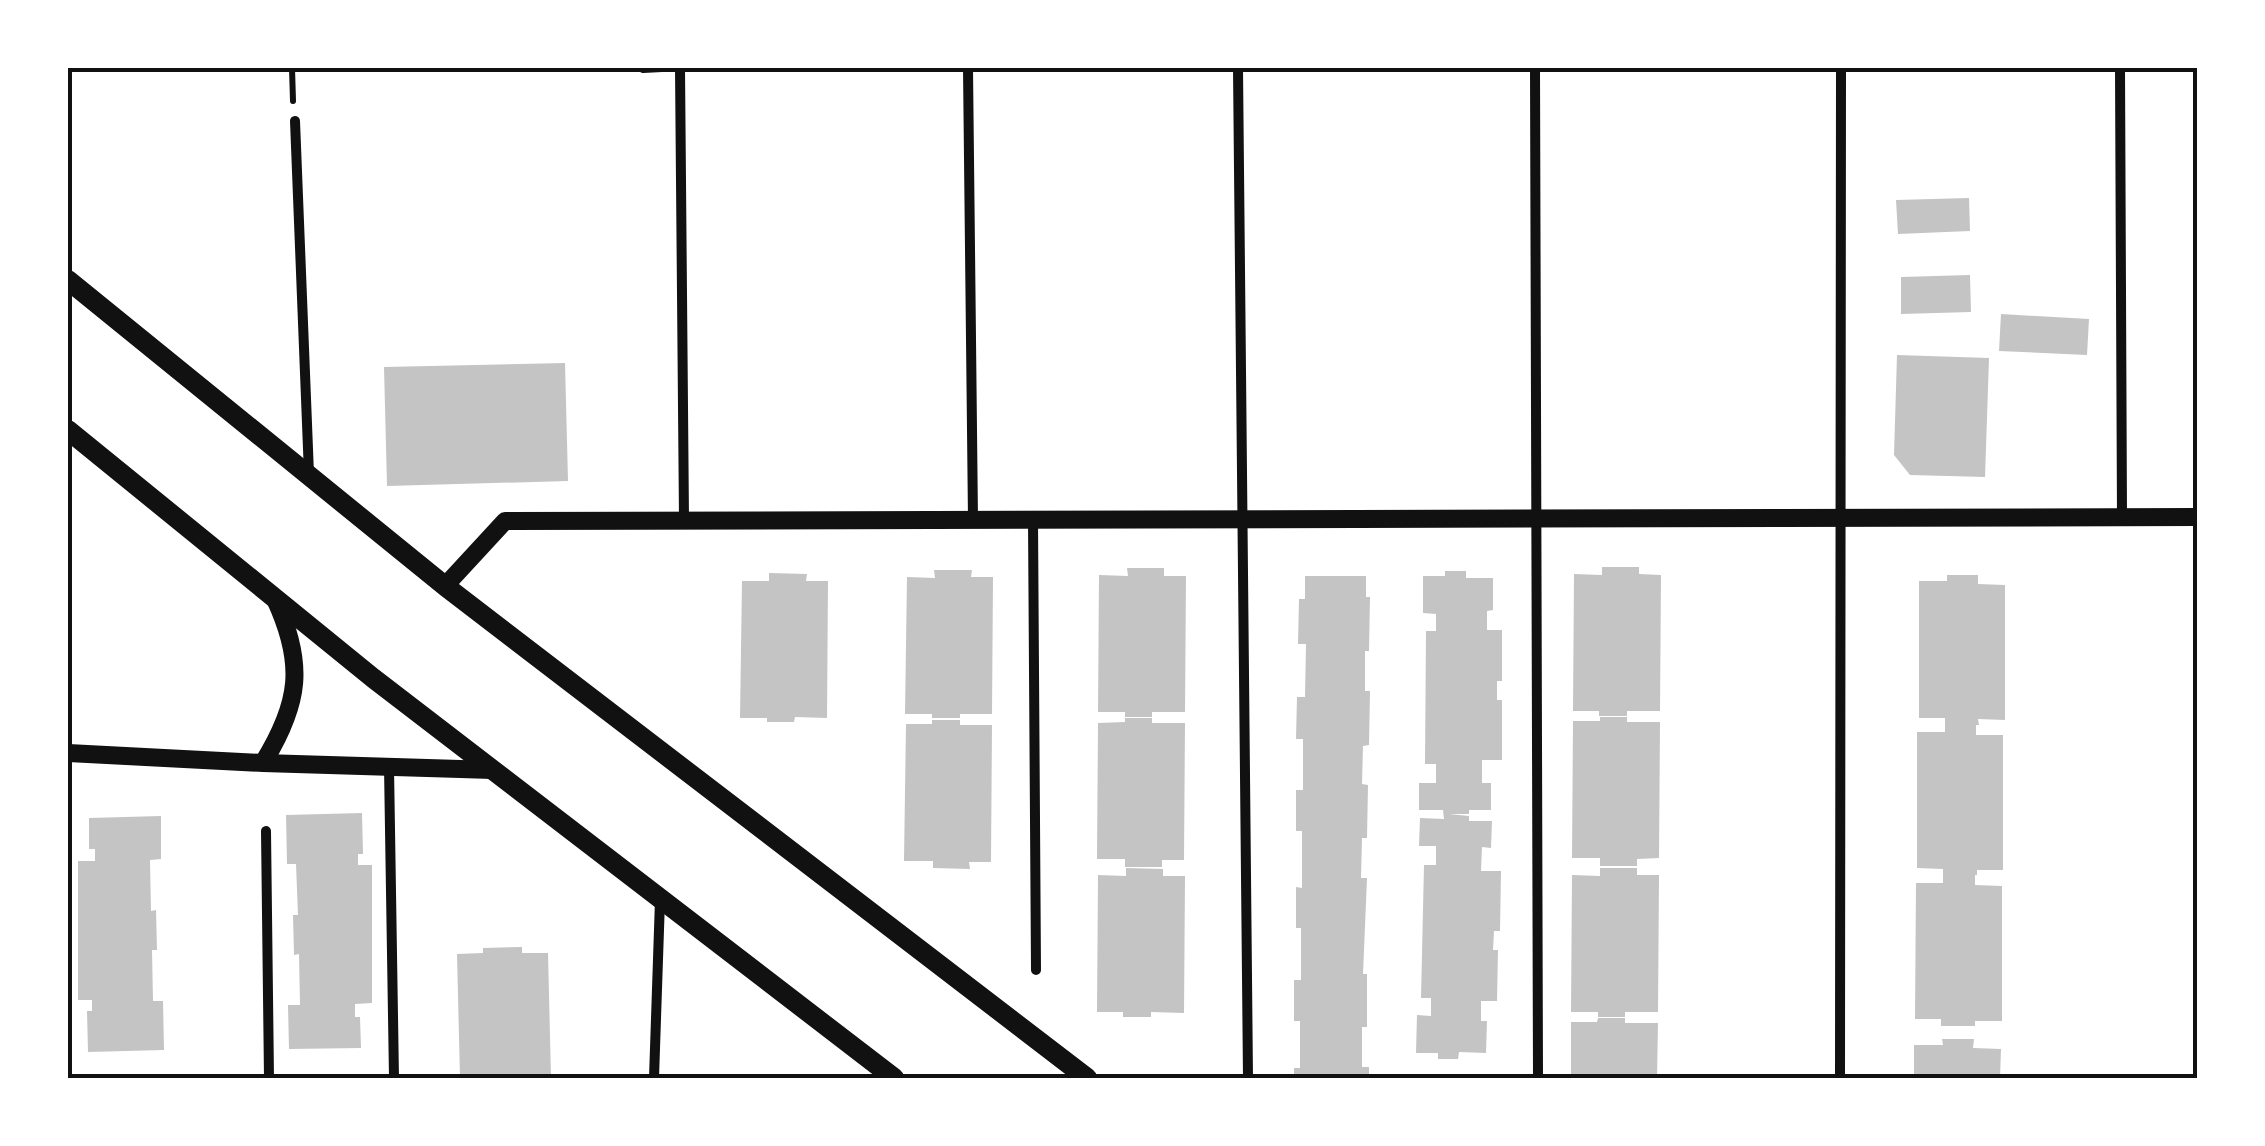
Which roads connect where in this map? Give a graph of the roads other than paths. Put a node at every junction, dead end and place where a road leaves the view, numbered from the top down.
1 (680, 68) edge
2 (968, 68) edge
3 (1238, 68) edge
4 (1536, 68) edge
5 (1841, 68) edge
6 (2120, 68) edge
7 (294, 121) road end
8 (68, 280) edge
9 (68, 430) edge
10 (309, 474) junction
11 (2198, 517) edge
12 (1840, 518) junction
13 (2122, 518) junction
14 (1242, 519) junction
15 (1535, 519) junction
16 (684, 520) junction
17 (973, 520) junction
18 (1033, 520) junction
19 (444, 586) junction
20 (274, 597) junction
21 (68, 753) edge
22 (263, 763) junction
23 (389, 767) junction
24 (493, 770) junction
25 (266, 831) dead end
26 (660, 898) junction
27 (1036, 970) dead end
28 (270, 1078) edge
29 (394, 1078) edge
30 (654, 1078) edge
31 (894, 1078) edge
32 (1086, 1078) edge
33 (1248, 1078) edge
34 (1538, 1078) edge
35 (1840, 1078) edge

1 - 16 street
2 - 17 street
3 - 14 street
4 - 15 street
5 - 12 street
6 - 13 street
7 - 10 street
8 - 10 main road
9 - 20 main road
10 - 19 main road
11 - 13 street
12 - 13 street
12 - 15 street
12 - 35 street
14 - 15 street
14 - 18 street
14 - 33 street
15 - 34 street
16 - 17 street
16 - 19 street
17 - 18 street
18 - 27 street
19 - 32 main road
20 - 22 street
20 - 24 main road
21 - 22 street
22 - 23 street
23 - 24 street
23 - 29 street
24 - 26 main road
25 - 28 street
26 - 30 street
26 - 31 main road

